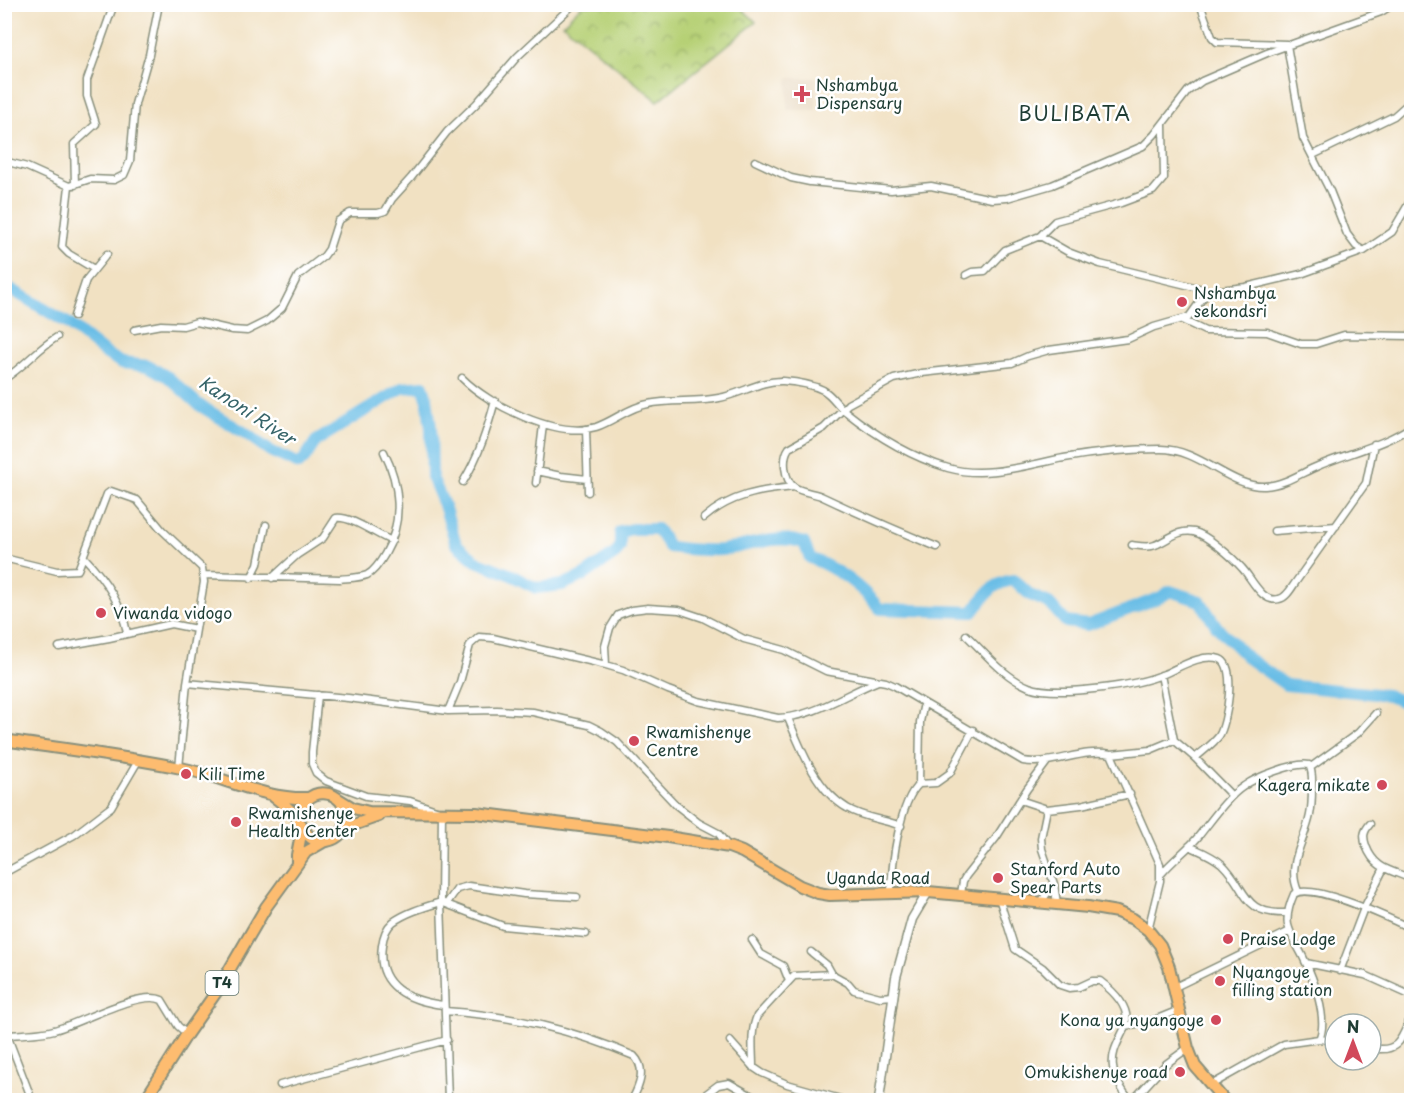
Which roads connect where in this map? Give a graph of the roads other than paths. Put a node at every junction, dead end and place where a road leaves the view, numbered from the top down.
1 (114, 4) edge
2 (159, 4) edge
3 (574, 4) edge
4 (1200, 4) edge
5 (1382, 4) edge
6 (1394, 4) edge
7 (1381, 12) junction
8 (1289, 44) junction
9 (1412, 100) edge
10 (1163, 123) junction
11 (1312, 155) junction
12 (4, 160) edge
13 (755, 161) dead end
14 (72, 186) junction
15 (1412, 198) edge
16 (1040, 236) junction
17 (1364, 251) junction
18 (107, 254) dead end
19 (94, 268) junction
20 (966, 275) dead end
21 (1211, 291) junction
22 (74, 316) dead end
23 (1182, 320) junction
24 (134, 330) dead end
25 (1412, 336) edge
26 (57, 337) dead end
27 (462, 378) dead end
28 (4, 379) edge
29 (495, 401) junction
30 (844, 410) junction
31 (543, 425) junction
32 (1412, 426) edge
33 (586, 429) junction
34 (1374, 444) junction
35 (384, 452) dead end
36 (537, 471) junction
37 (587, 479) junction
38 (463, 482) dead end
39 (536, 483) dead end
40 (794, 487) junction
41 (588, 492) dead end
42 (704, 518) dead end
43 (266, 525) dead end
44 (1337, 525) junction
45 (1274, 531) dead end
46 (392, 541) junction
47 (1132, 545) dead end
48 (937, 547) dead end
49 (84, 557) junction
50 (4, 558) edge
51 (204, 575) junction
52 (251, 578) junction
53 (272, 578) junction
54 (196, 629) junction
55 (127, 633) junction
56 (966, 635) dead end
57 (59, 647) dead end
58 (606, 665) junction
59 (1161, 675) junction
60 (879, 681) junction
61 (187, 683) junction
62 (318, 695) junction
63 (924, 703) junction
64 (448, 711) junction
65 (1376, 713) dead end
66 (788, 718) junction
67 (972, 729) junction
68 (4, 740) edge
69 (1174, 740) junction
70 (1112, 754) junction
71 (1195, 758) junction
72 (138, 761) junction
73 (1047, 762) junction
74 (1311, 767) junction
75 (179, 768) junction
76 (919, 784) junction
77 (1130, 794) junction
78 (273, 796) junction
79 (1232, 796) junction
80 (309, 798) junction
81 (340, 800) junction
82 (1020, 800) junction
83 (1047, 809) junction
84 (442, 812) junction
85 (388, 814) junction
86 (300, 824) junction
87 (1370, 824) dead end
88 (901, 826) junction
89 (345, 828) junction
90 (325, 841) junction
91 (1189, 846) junction
92 (729, 847) junction
93 (297, 864) junction
94 (1384, 868) junction
95 (4, 873) edge
96 (1162, 873) junction
97 (1412, 879) edge
98 (1054, 884) junction
99 (891, 891) junction
100 (1299, 891) junction
101 (928, 892) junction
102 (960, 894) junction
103 (577, 897) dead end
104 (998, 897) junction
105 (1041, 902) junction
106 (444, 903) junction
107 (1057, 903) junction
108 (1365, 908) junction
109 (1288, 913) junction
110 (1412, 929) edge
111 (1148, 930) junction
112 (1290, 931) junction
113 (586, 934) dead end
114 (752, 940) dead end
115 (811, 952) dead end
116 (1306, 963) junction
117 (1340, 970) junction
118 (832, 974) junction
119 (789, 981) junction
120 (1174, 987) junction
121 (894, 996) junction
122 (1412, 996) edge
123 (444, 1008) junction
124 (1179, 1010) junction
125 (1412, 1014) edge
126 (1125, 1026) junction
127 (4, 1027) edge
128 (187, 1034) junction
129 (7, 1035) junction
130 (1319, 1039) junction
131 (447, 1040) junction
132 (1323, 1040) edge
133 (730, 1041) dead end
134 (1188, 1048) junction
135 (1383, 1050) edge
136 (753, 1067) junction
137 (280, 1085) dead end
138 (1210, 1085) junction
139 (32, 1101) edge
140 (145, 1101) edge
141 (448, 1101) edge
142 (632, 1101) edge
143 (698, 1101) edge
144 (759, 1101) edge
145 (844, 1101) edge
146 (879, 1101) edge
147 (1131, 1101) edge
148 (1224, 1101) edge

1 - 14 street
2 - 14 street
3 - 24 street
4 - 8 street
5 - 7 street
6 - 7 street
7 - 8 street
8 - 10 street
8 - 11 street
9 - 11 street
10 - 13 street
10 - 16 street
11 - 17 street
12 - 14 street
14 - 19 street
15 - 17 street
16 - 20 street
16 - 21 street
17 - 21 street
18 - 19 street
19 - 22 street
21 - 23 street
23 - 25 street
23 - 30 street
26 - 28 street
27 - 29 street
29 - 31 street
29 - 38 street
30 - 33 street
30 - 34 street
30 - 40 street
31 - 33 street
31 - 36 street
32 - 34 street
33 - 37 street
34 - 44 street
35 - 46 street
36 - 37 street
36 - 39 street
37 - 41 street
40 - 42 street
40 - 48 street
43 - 52 street
44 - 45 street
44 - 47 street
46 - 53 street
46 - 53 street
49 - 50 street
49 - 51 street
49 - 55 street
51 - 52 street
51 - 54 street
52 - 53 street
54 - 55 street
54 - 61 street
55 - 57 street
56 - 59 street
58 - 60 street
58 - 64 street
58 - 66 street
59 - 69 street
59 - 71 street
60 - 63 street
60 - 66 street
61 - 62 street
61 - 75 street
62 - 64 street
62 - 84 street
63 - 67 street
63 - 76 street
64 - 92 street
65 - 74 street
66 - 88 street
67 - 73 street
67 - 76 street
68 - 72 main road
69 - 70 street
69 - 71 street
70 - 73 street
70 - 77 street
71 - 79 street
72 - 75 main road
72 - 95 street
73 - 82 street
74 - 79 street
74 - 100 street
75 - 78 main road
76 - 88 street
77 - 83 street
77 - 96 street
78 - 80 main road
78 - 86 main road
79 - 91 street
80 - 81 main road
80 - 86 main road, T4
81 - 85 main road, Uganda Road
81 - 89 main road
82 - 83 street
82 - 102 street
83 - 98 street
84 - 85 main road, Uganda Road
84 - 92 main road, Uganda Road
84 - 106 street
85 - 89 main road, Uganda Road
86 - 90 main road
86 - 93 main road, T4
87 - 94 street
88 - 99 street
89 - 90 main road, T4
90 - 93 main road, T4
91 - 96 street
91 - 109 street
92 - 99 main road, Uganda Road
93 - 128 main road, T4
94 - 97 street
94 - 108 street
96 - 111 street
98 - 105 street
98 - 107 street
99 - 101 main road, Uganda Road
100 - 108 street
100 - 109 street
101 - 102 main road, Uganda Road
101 - 121 street
102 - 104 main road, Uganda Road
103 - 106 street
104 - 105 main road, Uganda Road
104 - 126 street
105 - 107 main road, Uganda Road
106 - 113 street
106 - 123 street
106 - 123 street
107 - 111 main road, Uganda Road
108 - 110 street
108 - 117 street
109 - 112 street
111 - 120 main road, Uganda Road
112 - 116 street
112 - 120 street
114 - 119 street
115 - 118 street
116 - 117 street
116 - 130 street
117 - 122 street
118 - 119 street
118 - 121 street
119 - 136 street
120 - 124 main road, Uganda Road
121 - 146 street
123 - 131 street
123 - 142 street
124 - 126 street
124 - 134 main road, Uganda Road
125 - 135 street
126 - 147 street
127 - 129 street
128 - 129 street
128 - 140 main road, T4
129 - 139 street
130 - 132 street
130 - 138 street
131 - 137 street
131 - 141 street
133 - 136 street
134 - 138 main road, Uganda Road
134 - 147 street
136 - 145 street
138 - 148 main road, Uganda Road
143 - 144 street

